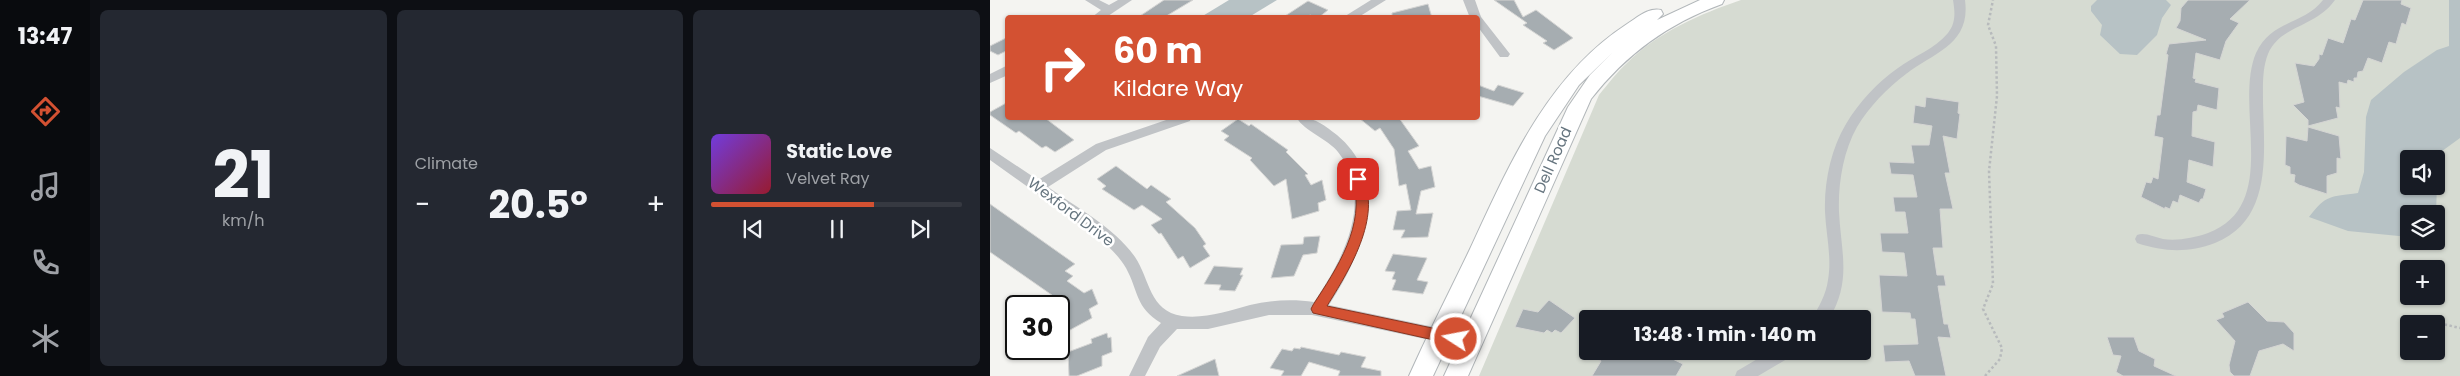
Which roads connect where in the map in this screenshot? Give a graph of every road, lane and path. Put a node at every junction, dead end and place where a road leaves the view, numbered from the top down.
1 (1091, 0) edge
2 (1126, 0) edge
3 (1380, 0) edge
4 (1469, 0) edge
5 (1682, 0) edge
6 (1716, 0) edge
7 (1959, 0) edge
8 (1993, 0) edge
9 (2329, 0) edge
10 (1109, 10) junction
11 (1101, 15) edge
12 (1352, 15) edge
13 (1475, 15) edge
14 (1480, 23) edge
15 (1504, 54) dead end
16 (1005, 70) edge
17 (990, 79) edge
18 (1179, 120) edge
19 (1306, 120) edge
20 (990, 153) edge
21 (1038, 187) junction
22 (2142, 239) dead end
23 (1318, 309) junction
24 (1825, 310) edge
25 (1174, 321) junction
26 (2445, 324) edge
27 (2460, 328) edge
28 (1440, 336) junction
29 (1472, 342) junction
30 (1770, 360) edge
31 (1137, 376) edge
32 (1421, 376) edge
33 (1456, 376) edge
34 (1742, 376) edge
35 (1985, 376) edge

1 - 10 street
2 - 10 street
3 - 12 street
4 - 13 street
5 - 28 main road, Dell Road
6 - 29 main road, Dell Road
7 - 24 street
8 - 35 path
9 - 22 street
10 - 11 street
14 - 15 street
16 - 17 street
18 - 21 street
19 - 23 street
20 - 21 street, Wexford Drive
21 - 25 street, Wexford Drive
23 - 25 street, Wexford Drive
23 - 28 street, Wexford Drive
25 - 31 street
26 - 27 path
28 - 29 street, Wexford Drive
28 - 32 main road, Dell Road
29 - 33 main road, Dell Road
30 - 34 street

